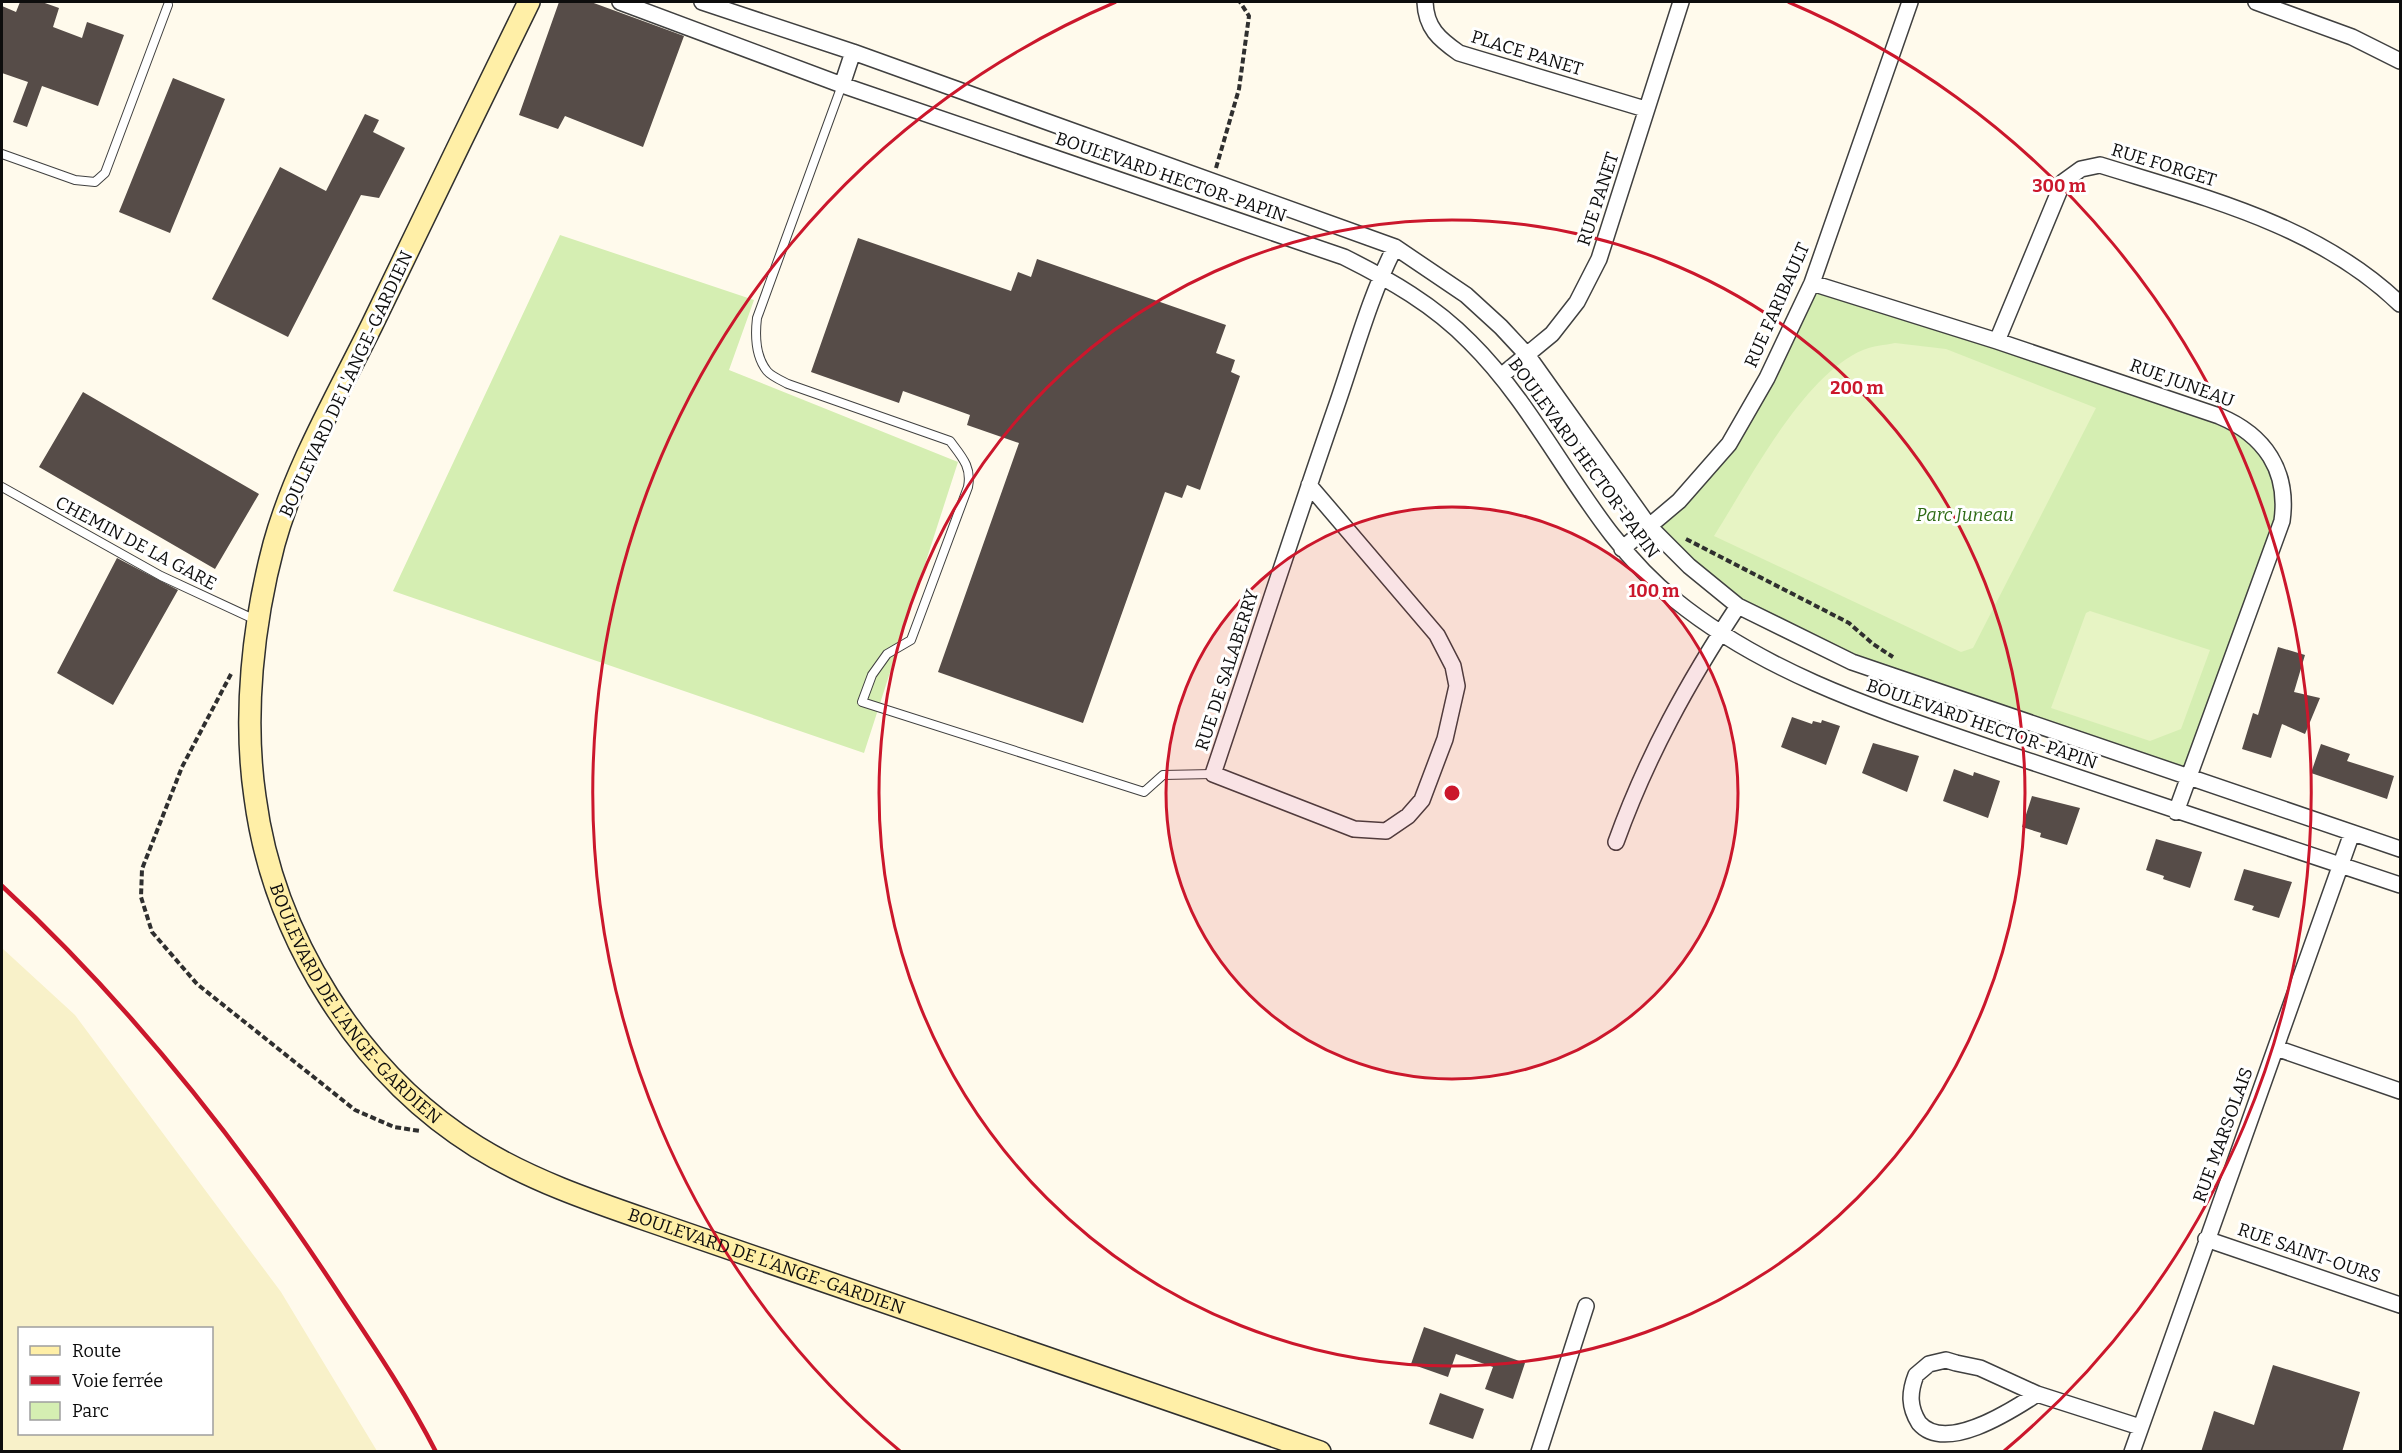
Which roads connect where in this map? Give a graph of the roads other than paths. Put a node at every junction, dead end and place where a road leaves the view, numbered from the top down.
1 (158, 2) edge
2 (528, 2) edge
3 (620, 2) edge
4 (702, 2) edge
5 (1425, 2) edge
6 (1681, 2) edge
7 (1910, 2) edge
8 (2256, 2) edge
9 (169, 3) edge
10 (520, 11) edge
11 (853, 52) junction
12 (2400, 61) edge
13 (842, 86) junction
14 (1646, 109) junction
15 (2, 154) edge
16 (1395, 247) junction
17 (1380, 275) junction
18 (1812, 283) junction
19 (2400, 304) edge
20 (1997, 340) junction
21 (1528, 356) junction
22 (1500, 376) junction
23 (1309, 485) junction
24 (2, 487) edge
25 (1649, 526) junction
26 (1622, 549) junction
27 (1738, 606) junction
28 (259, 621) junction
29 (1719, 634) junction
30 (1213, 774) junction
31 (2191, 776) junction
32 (2176, 812) junction
33 (2352, 833) junction
34 (1616, 842) dead end
35 (2400, 849) edge
36 (2340, 864) junction
37 (2400, 885) edge
38 (2276, 1048) junction
39 (2400, 1091) edge
40 (2206, 1239) junction
41 (2400, 1305) edge
42 (1586, 1306) dead end
43 (2037, 1394) junction
44 (2140, 1427) junction
45 (1320, 1452) edge
46 (1539, 1452) edge
47 (2132, 1452) edge

1 - 9 lane
2 - 10 main road, BOULEVARD DE L'ANGE-GARDIEN
3 - 13 street, BOULEVARD HECTOR-PAPIN
4 - 11 street, BOULEVARD HECTOR-PAPIN
5 - 14 street, PLACE PANET
6 - 14 street, RUE PANET
7 - 18 street, RUE FARIBAULT
8 - 12 street
9 - 15 lane
10 - 28 main road, BOULEVARD DE L'ANGE-GARDIEN
11 - 13 street
11 - 16 street, BOULEVARD HECTOR-PAPIN
13 - 17 street, BOULEVARD HECTOR-PAPIN
13 - 30 lane
14 - 21 street, RUE PANET
16 - 17 street, RUE DE SALABERRY
16 - 21 street, BOULEVARD HECTOR-PAPIN
17 - 22 street, BOULEVARD HECTOR-PAPIN
17 - 23 street, RUE DE SALABERRY
18 - 20 street, RUE JUNEAU
18 - 25 street, RUE FARIBAULT
19 - 20 street, RUE FORGET
20 - 31 street, RUE JUNEAU
21 - 22 street, RUE PANET
21 - 25 street, BOULEVARD HECTOR-PAPIN
22 - 26 street, BOULEVARD HECTOR-PAPIN
23 - 30 street, RUE DE SALABERRY
23 - 30 street, RUE DE SALABERRY
24 - 28 lane, CHEMIN DE LA GARE
25 - 26 street, RUE FARIBAULT
25 - 27 street, BOULEVARD HECTOR-PAPIN
26 - 29 street, BOULEVARD HECTOR-PAPIN
27 - 29 street
27 - 31 street, BOULEVARD HECTOR-PAPIN
28 - 45 main road, BOULEVARD DE L'ANGE-GARDIEN
29 - 32 street, BOULEVARD HECTOR-PAPIN
29 - 34 street
31 - 32 street, RUE JUNEAU
31 - 33 street, BOULEVARD HECTOR-PAPIN
32 - 36 street, BOULEVARD HECTOR-PAPIN
33 - 35 street, BOULEVARD HECTOR-PAPIN
33 - 36 street, RUE MARSOLAIS
36 - 37 street, BOULEVARD HECTOR-PAPIN
36 - 38 street, RUE MARSOLAIS
38 - 39 street
38 - 40 street, RUE MARSOLAIS
40 - 41 street, RUE SAINT-OURS
40 - 44 street, RUE MARSOLAIS
42 - 46 street
43 - 43 street
43 - 44 street
44 - 47 street, RUE MARSOLAIS

